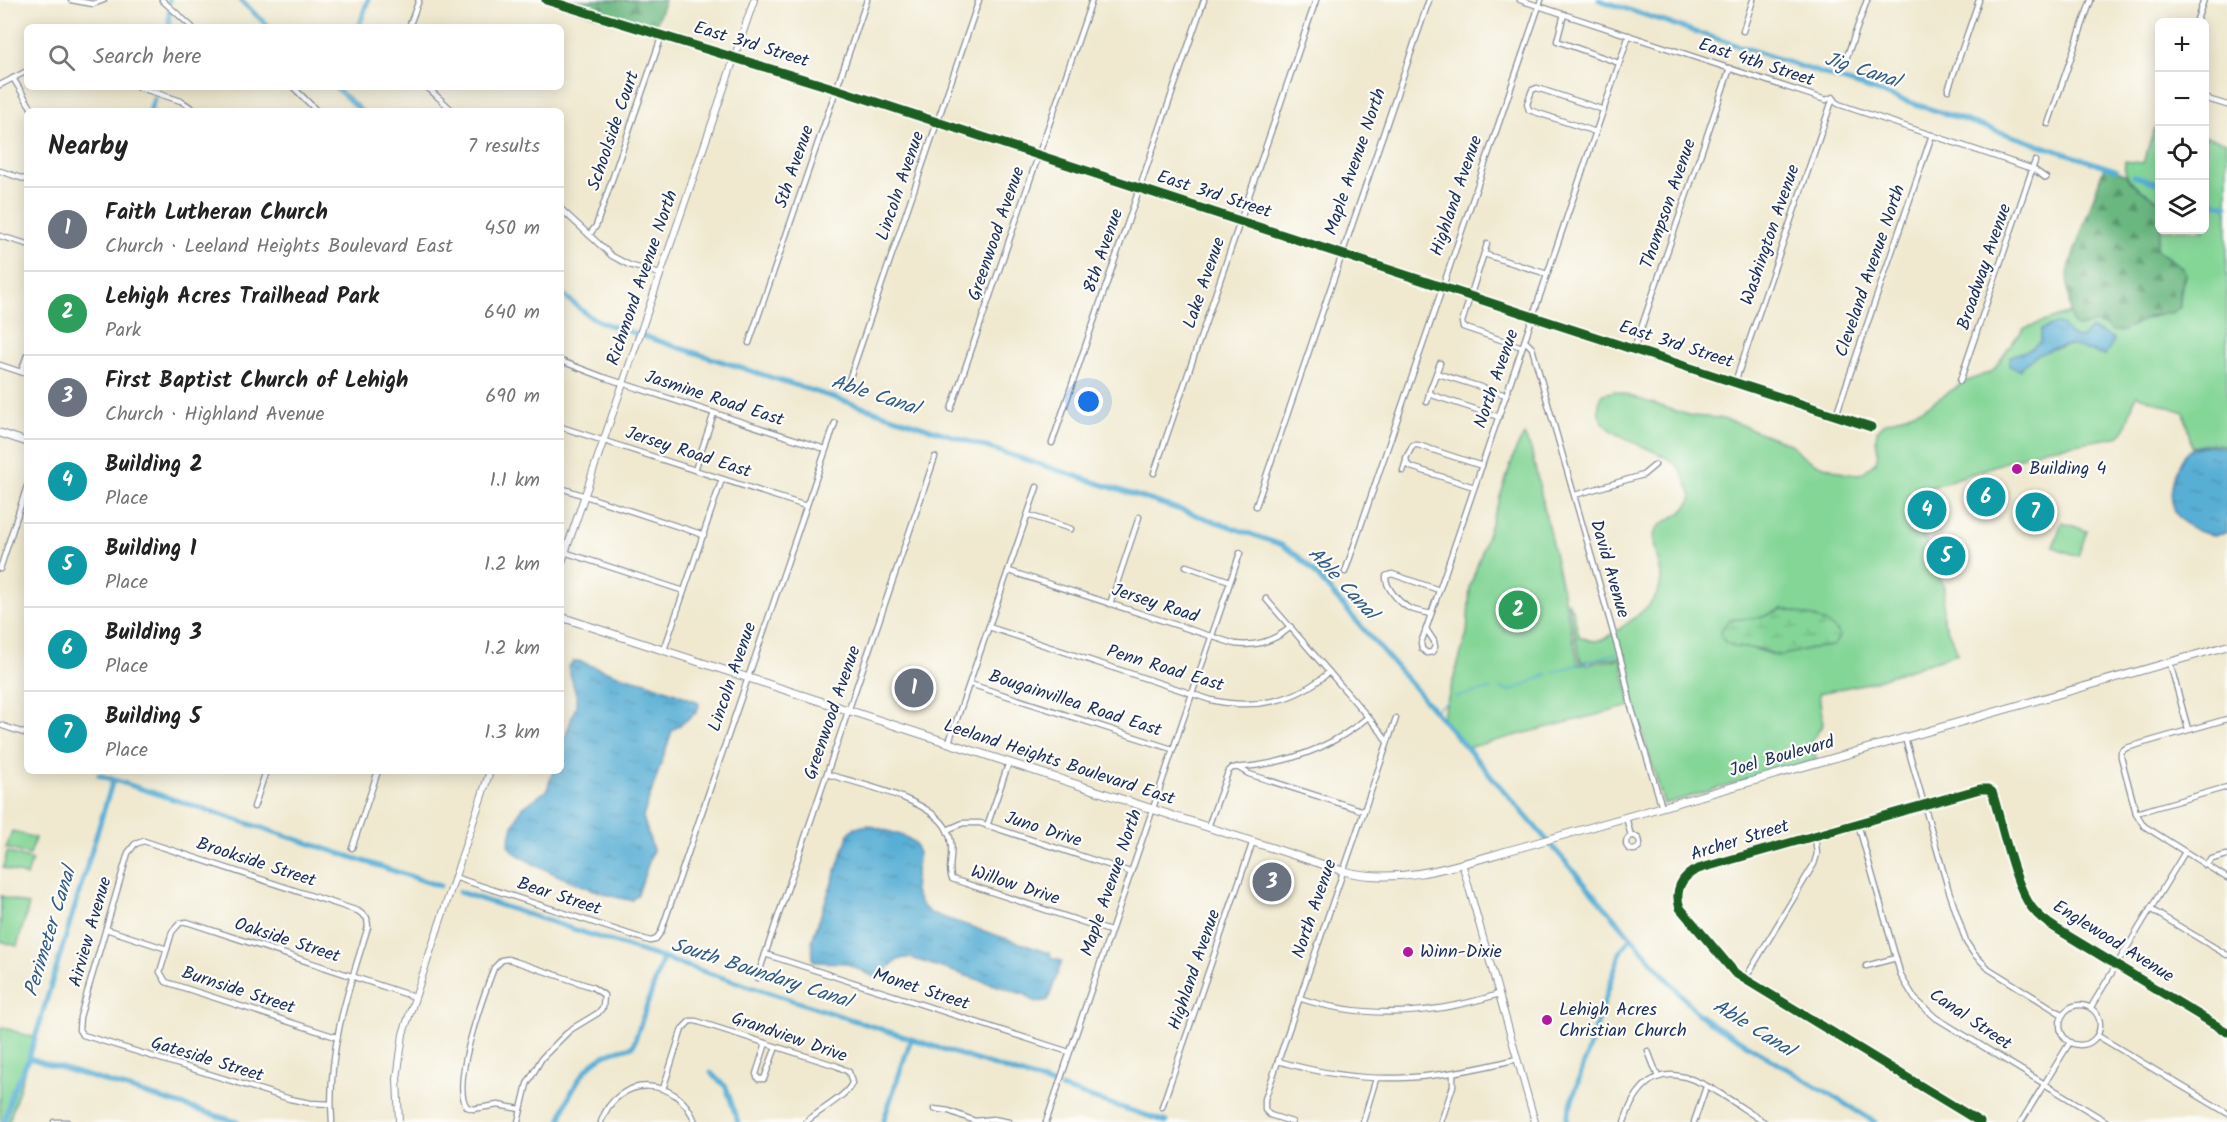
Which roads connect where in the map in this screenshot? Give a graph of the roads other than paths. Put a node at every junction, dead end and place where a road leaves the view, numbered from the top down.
1 (71, 0) edge
2 (104, 0) edge
3 (162, 0) edge
4 (419, 0) edge
5 (546, 0) edge
6 (754, 0) edge
7 (867, 0) edge
8 (979, 0) edge
9 (1092, 0) edge
10 (1204, 0) edge
11 (1317, 0) edge
12 (1429, 0) edge
13 (1520, 0) edge
14 (1541, 0) edge
15 (1753, 0) edge
16 (1867, 0) edge
17 (1979, 0) edge
18 (2091, 0) edge
19 (2204, 0) edge
20 (554, 1) edge
21 (1539, 6) junction
22 (1564, 14) junction
23 (2197, 18) edge
24 (189, 24) edge
25 (410, 24) edge
26 (1743, 31) dead end
27 (662, 35) junction
28 (1629, 35) junction
29 (735, 57) junction
30 (1846, 59) dead end
31 (1619, 63) junction
32 (1730, 69) junction
33 (24, 73) edge
34 (14, 78) junction
35 (0, 85) edge
36 (836, 89) junction
37 (147, 90) edge
38 (296, 90) edge
39 (430, 90) edge
40 (1948, 90) dead end
41 (1833, 97) junction
42 (2209, 99) edge
43 (2227, 105) edge
44 (31, 108) edge
45 (192, 108) edge
46 (314, 108) edge
47 (450, 108) edge
48 (1604, 110) junction
49 (937, 122) junction
50 (2048, 123) dead end
51 (1596, 132) junction
52 (1932, 135) junction
53 (1038, 155) junction
54 (2035, 161) dead end
55 (2033, 168) junction
56 (0, 171) edge
57 (2046, 177) dead end
58 (24, 179) edge
59 (1140, 188) junction
60 (564, 212) edge
61 (1241, 221) junction
62 (589, 235) junction
63 (0, 236) edge
64 (24, 243) edge
65 (1487, 244) dead end
66 (1342, 254) junction
67 (1484, 254) junction
68 (660, 274) junction
69 (1547, 274) junction
70 (1443, 286) junction
71 (1470, 295) junction
72 (1533, 316) junction
73 (1525, 341) junction
74 (749, 343) dead end
75 (1522, 347) junction
76 (1634, 349) junction
77 (564, 362) edge
78 (1440, 363) dead end
79 (0, 365) edge
80 (24, 373) edge
81 (1436, 375) junction
82 (849, 380) dead end
83 (1960, 381) dead end
84 (1735, 382) junction
85 (623, 384) junction
86 (1430, 392) junction
87 (1506, 395) junction
88 (1427, 402) dead end
89 (951, 409) dead end
90 (714, 413) junction
91 (1836, 416) junction
92 (1498, 417) junction
93 (835, 423) dead end
94 (1871, 427) dead end
95 (564, 428) edge
96 (0, 433) edge
97 (604, 440) junction
98 (24, 441) edge
99 (1052, 443) dead end
100 (825, 450) junction
101 (935, 457) dead end
102 (1406, 461) junction
103 (1655, 465) dead end
104 (1482, 466) junction
105 (695, 470) junction
106 (1403, 471) dead end
107 (1154, 473) dead end
108 (722, 479) junction
109 (1037, 487) dead end
110 (1474, 488) junction
111 (564, 489) edge
112 (24, 495) edge
113 (1575, 495) junction
114 (584, 496) junction
115 (806, 506) junction
116 (1256, 506) dead end
117 (1028, 515) junction
118 (1139, 517) dead end
119 (1071, 529) dead end
120 (704, 535) junction
121 (564, 548) edge
122 (564, 551) edge
123 (1240, 553) dead end
124 (1186, 566) dead end
125 (0, 569) edge
126 (1009, 571) junction
127 (1345, 572) dead end
128 (1230, 580) junction
129 (1439, 590) junction
130 (684, 591) junction
131 (1266, 599) dead end
132 (1110, 604) junction
133 (1431, 614) junction
134 (564, 618) edge
135 (989, 627) junction
136 (1290, 627) junction
137 (1426, 629) junction
138 (1211, 637) junction
139 (2227, 646) edge
140 (664, 650) junction
141 (2170, 663) junction
142 (1329, 672) junction
143 (747, 677) junction
144 (970, 684) junction
145 (1192, 693) junction
146 (848, 710) junction
147 (1368, 717) junction
148 (1396, 718) dead end
149 (2227, 718) edge
150 (0, 725) edge
151 (2188, 729) junction
152 (24, 733) edge
153 (1905, 738) junction
154 (949, 742) junction
155 (1387, 742) junction
156 (1172, 749) junction
157 (1009, 762) junction
158 (1237, 767) junction
159 (265, 774) edge
160 (377, 774) edge
161 (489, 774) edge
162 (827, 774) junction
163 (2227, 787) edge
164 (1988, 789) joint
165 (1924, 805) junction
166 (254, 807) dead end
167 (1662, 807) junction
168 (1152, 808) junction
169 (1364, 811) junction
170 (2136, 813) junction
171 (1626, 818) junction
172 (1858, 824) junction
173 (987, 826) junction
174 (1208, 826) junction
175 (947, 830) junction
176 (1631, 836) dead end
177 (1815, 836) junction
178 (1253, 841) junction
179 (135, 843) joint
180 (352, 848) dead end
181 (2185, 852) junction
182 (2227, 855) edge
183 (1462, 863) junction
184 (2205, 865) junction
185 (1343, 870) junction
186 (1130, 872) junction
187 (454, 877) junction
188 (2227, 878) edge
189 (2150, 909) junction
190 (106, 929) junction
191 (1110, 931) junction
192 (655, 940) joint
193 (167, 949) junction
194 (765, 954) junction
195 (2227, 955) edge
196 (1896, 958) junction
197 (2117, 965) junction
198 (1866, 966) dead end
199 (352, 976) junction
200 (757, 978) dead end
201 (1745, 980) junction
202 (1499, 994) junction
203 (415, 997) junction
204 (1299, 999) junction
205 (2091, 1007) junction
206 (2063, 1015) junction
207 (79, 1030) joint
208 (2227, 1032) edge
209 (2098, 1036) junction
210 (336, 1037) junction
211 (2070, 1042) junction
212 (766, 1043) junction
213 (776, 1047) junction
214 (1069, 1052) junction
215 (1648, 1052) dead end
216 (1517, 1059) junction
217 (1278, 1061) junction
218 (1453, 1074) junction
219 (1658, 1077) junction
220 (1376, 1079) junction
221 (2044, 1084) junction
222 (1706, 1086) junction
223 (663, 1089) junction
224 (331, 1104) junction
225 (1162, 1107) dead end
226 (520, 1108) junction
227 (934, 1109) dead end
228 (2227, 1113) edge
229 (54, 1122) edge
230 (67, 1122) edge
231 (332, 1122) edge
232 (399, 1122) edge
233 (518, 1122) edge
234 (601, 1122) edge
235 (695, 1122) edge
236 (806, 1122) edge
237 (1009, 1122) edge
238 (1046, 1122) edge
239 (1292, 1122) edge
240 (1363, 1122) edge
241 (1441, 1122) edge
242 (1535, 1122) edge
243 (1624, 1122) edge
244 (1694, 1122) edge
245 (1764, 1122) edge
246 (1980, 1122) edge
247 (2021, 1122) edge
248 (2107, 1122) edge

1 - 2 street
3 - 24 street
4 - 25 street
5 - 20 street, East 3rd Street
6 - 29 street, Richmond Avenue North
7 - 36 street, 5th Avenue
8 - 49 street, Lincoln Avenue
9 - 53 street, Greenwood Avenue
10 - 59 street, 8th Avenue
11 - 61 street, Lake Avenue
12 - 66 street, Maple Avenue North
13 - 21 street, East 4th Street
14 - 21 street, Highland Avenue
15 - 26 street
16 - 30 street
17 - 40 street
18 - 50 street
19 - 23 street
20 - 27 street, East 3rd Street
21 - 22 street, East 4th Street
21 - 70 street, Highland Avenue
22 - 28 street, East 4th Street
22 - 31 street
27 - 29 street, East 3rd Street
27 - 62 street, Schoolside Court
28 - 31 street, North Avenue
28 - 32 street, East 4th Street
29 - 36 street, East 3rd Street
29 - 68 street, Richmond Avenue North
31 - 48 street, North Avenue
32 - 41 street, East 4th Street
32 - 76 street, Thompson Avenue
33 - 34 street
34 - 35 street
34 - 44 street
36 - 49 street, East 3rd Street
36 - 74 street, 5th Avenue
37 - 45 street
38 - 46 street
39 - 47 street
41 - 52 street, East 4th Street
41 - 84 street, Washington Avenue
42 - 43 street
48 - 51 street, North Avenue
48 - 51 street
49 - 53 street, East 3rd Street
49 - 82 street, Lincoln Avenue
51 - 69 street, North Avenue
52 - 55 street, East 4th Street
52 - 91 street, Cleveland Avenue North
53 - 59 street, East 3rd Street
53 - 89 street, Greenwood Avenue
54 - 55 street, Broadway Avenue
55 - 57 street, East 4th Street
55 - 83 street, Broadway Avenue
56 - 58 street
59 - 61 street, East 3rd Street
59 - 99 street, 8th Avenue
60 - 62 street
61 - 66 street, East 3rd Street
61 - 107 street, Lake Avenue
62 - 68 street
63 - 64 street
65 - 67 street
66 - 70 street, East 3rd Street
66 - 116 street, Maple Avenue North
67 - 69 street
67 - 71 street
68 - 85 street, Richmond Avenue North
69 - 72 street, North Avenue
70 - 71 street, East 3rd Street
70 - 127 street, Highland Avenue
71 - 72 street, East 3rd Street
71 - 75 street
72 - 73 street, North Avenue
72 - 76 street, East 3rd Street
73 - 75 street, North Avenue
73 - 113 street, David Avenue
75 - 87 street, North Avenue
76 - 84 street, East 3rd Street
77 - 85 street, Jasmine Road East
78 - 81 street
79 - 80 street
81 - 86 street
81 - 87 street
84 - 91 street, East 3rd Street
85 - 90 street, Jasmine Road East
85 - 97 street, Richmond Avenue North
86 - 88 street
86 - 92 street
87 - 92 street, North Avenue
90 - 100 street, Jasmine Road East
90 - 105 street
91 - 94 street, East 3rd Street
92 - 104 street, North Avenue
93 - 100 street, Lincoln Avenue
95 - 97 street, Jersey Road East
96 - 98 main road
97 - 105 street, Jersey Road East
97 - 114 street, Richmond Avenue North
100 - 115 street, Lincoln Avenue
101 - 146 street, Greenwood Avenue
102 - 104 street
102 - 106 street
102 - 110 street
103 - 113 street
104 - 110 street, North Avenue
105 - 108 street, Jersey Road East
108 - 115 street, Jersey Road East
108 - 120 street
109 - 117 street
110 - 129 street, North Avenue
111 - 114 street
112 - 125 street
113 - 167 street, David Avenue
114 - 120 street
114 - 121 street, Richmond Avenue North
115 - 143 street, Lincoln Avenue
117 - 119 street
117 - 126 street
118 - 132 street
120 - 130 street
122 - 130 street
123 - 128 street, Maple Avenue North
124 - 128 street
126 - 132 street, Jersey Road
126 - 135 street
128 - 138 street, Maple Avenue North
129 - 133 street, North Avenue
129 - 133 street
130 - 140 street
131 - 136 street
132 - 138 street, Jersey Road
133 - 137 street, North Avenue
134 - 140 main road, Leeland Heights Boulevard East
135 - 144 street
135 - 145 street, Penn Road East
136 - 138 street, Jersey Road
136 - 142 street
137 - 137 street, North Avenue
138 - 145 street, Maple Avenue North
139 - 141 main road, Joel Boulevard
140 - 143 main road, Leeland Heights Boulevard East
141 - 151 street
141 - 153 main road, Joel Boulevard
142 - 145 street, Penn Road East
142 - 147 street
143 - 146 main road, Leeland Heights Boulevard East
143 - 192 street, Lincoln Avenue
144 - 154 street
144 - 156 street, Bougainvillea Road East
145 - 156 street, Maple Avenue North
146 - 154 main road, Leeland Heights Boulevard East
146 - 162 street, Greenwood Avenue
147 - 155 street
147 - 158 street
148 - 155 street, North Avenue
149 - 151 street
150 - 152 street
151 - 170 street
153 - 165 street
153 - 167 main road, Joel Boulevard
154 - 157 main road, Leeland Heights Boulevard East
155 - 169 street, North Avenue
156 - 168 street, Maple Avenue North
157 - 168 main road, Leeland Heights Boulevard East
157 - 173 street
158 - 169 street
158 - 174 street
159 - 166 street
160 - 180 street
161 - 187 street
162 - 175 street
162 - 194 street, Greenwood Avenue
163 - 170 street
164 - 165 street, Archer Street
164 - 197 street, Englewood Avenue
165 - 172 street, Archer Street
165 - 206 street
167 - 171 main road, Joel Boulevard
168 - 174 main road, Leeland Heights Boulevard East
168 - 186 street, Maple Avenue North
169 - 185 street, North Avenue
170 - 181 street
171 - 176 street
171 - 183 main road, Joel Boulevard
172 - 177 street, Archer Street
172 - 196 street, Canal Street
173 - 175 street, Juno Drive
173 - 186 street, Juno Drive
174 - 178 main road, Leeland Heights Boulevard East
175 - 191 street, Willow Drive
177 - 201 street
177 - 201 street, Archer Street
178 - 185 main road, Leeland Heights Boulevard East
178 - 225 street, Highland Avenue
179 - 190 street, Airview Avenue
179 - 199 street, Brookside Street
181 - 184 street
181 - 189 street
182 - 184 street
183 - 185 main road, Joel Boulevard
183 - 202 street
184 - 188 street
185 - 204 street, North Avenue
186 - 191 street, Maple Avenue North
187 - 192 street, Bear Street
187 - 203 street
189 - 195 street
189 - 197 street
190 - 193 street
190 - 207 street, Airview Avenue
191 - 214 street, Maple Avenue North
193 - 199 street, Oakside Street
193 - 210 street, Burnside Street
194 - 200 street, Greenwood Avenue
194 - 214 street, Monet Street
196 - 198 street
196 - 221 street, Canal Street
197 - 205 street
197 - 208 street, Englewood Avenue
199 - 203 street, Oakside Street
199 - 210 street
201 - 246 street, Archer Street
202 - 204 street
202 - 216 street
203 - 232 street
204 - 217 street, North Avenue
205 - 206 street
205 - 209 street
206 - 211 street
207 - 224 street, Gateside Street
209 - 211 street
209 - 228 street
210 - 224 street
211 - 221 street
212 - 213 street, Grandview Drive
212 - 213 street
212 - 223 street, Grandview Drive
213 - 236 street, Grandview Drive
214 - 238 street, Maple Avenue North
215 - 219 street
216 - 218 street
216 - 242 street
217 - 220 street
217 - 239 street, North Avenue
218 - 220 street
218 - 241 street
219 - 222 street
219 - 243 street
220 - 240 street
221 - 247 street
221 - 248 street, Canal Street
222 - 244 street
222 - 245 street
223 - 234 street
223 - 235 street
224 - 231 street
226 - 226 street
226 - 233 street
227 - 237 street
229 - 230 street

